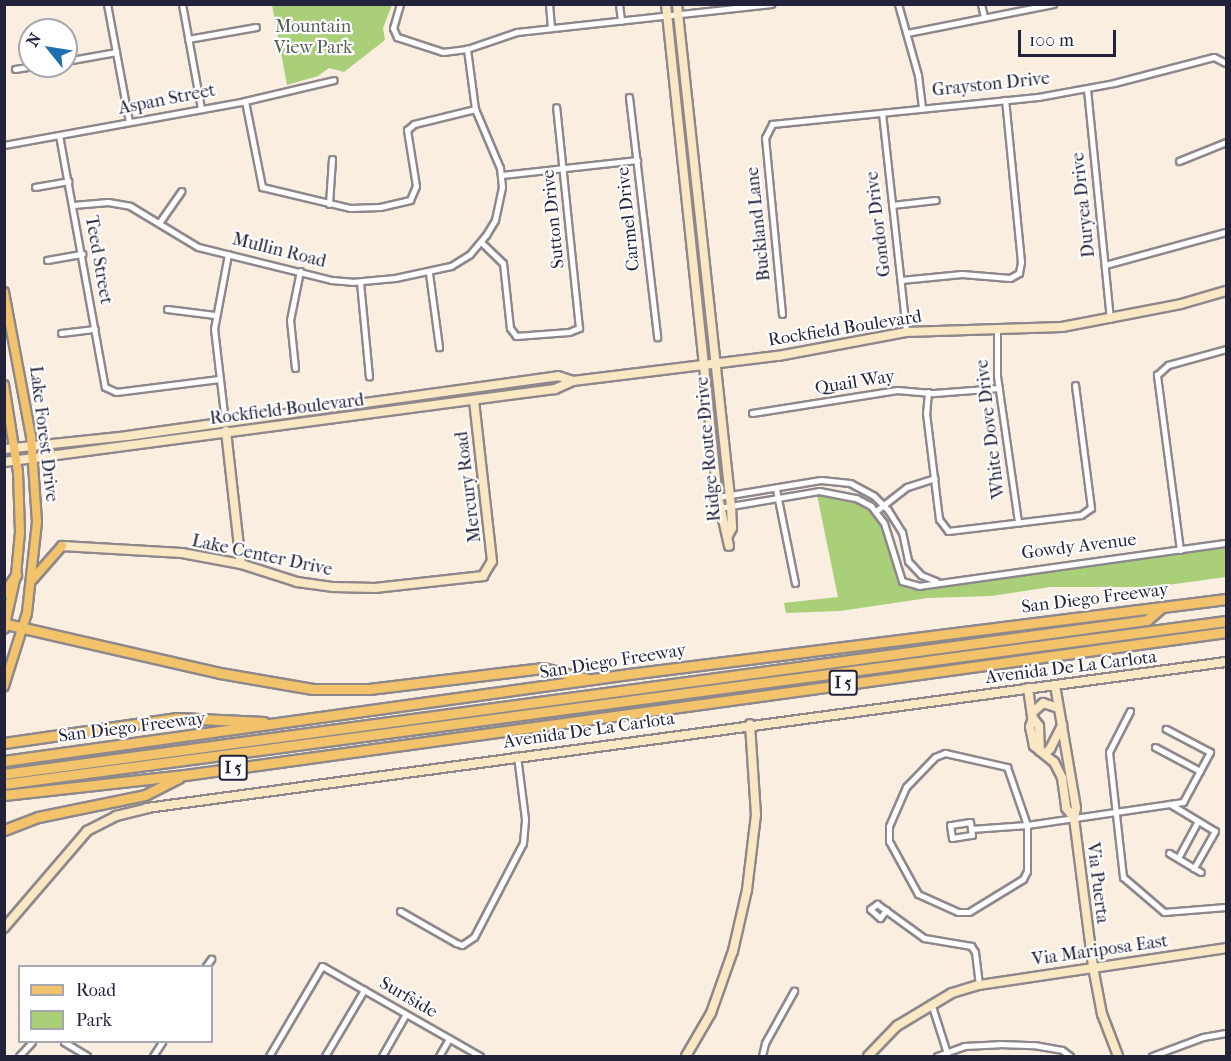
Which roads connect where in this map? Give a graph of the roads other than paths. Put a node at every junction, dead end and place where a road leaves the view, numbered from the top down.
1 (107, 4) edge
2 (182, 4) edge
3 (400, 4) edge
4 (549, 4) edge
5 (619, 4) edge
6 (666, 4) edge
7 (677, 4) edge
8 (771, 4) edge
9 (898, 4) edge
10 (981, 4) edge
11 (1053, 4) edge
12 (678, 14) junction
13 (667, 16) junction
14 (984, 17) junction
15 (621, 21) junction
16 (256, 27) dead end
17 (551, 28) junction
18 (907, 33) junction
19 (188, 39) junction
20 (467, 49) junction
21 (116, 52) junction
22 (78, 59) edge
23 (1224, 61) edge
24 (15, 69) dead end
25 (18, 69) edge
26 (334, 80) dead end
27 (1087, 88) junction
28 (629, 98) dead end
29 (1005, 100) junction
30 (245, 101) junction
31 (556, 107) dead end
32 (922, 107) junction
33 (201, 109) junction
34 (475, 109) junction
35 (882, 113) junction
36 (129, 122) junction
37 (765, 132) joint
38 (59, 135) junction
39 (1227, 142) edge
40 (4, 145) edge
41 (332, 159) dead end
42 (637, 160) junction
43 (1179, 161) dead end
44 (564, 168) junction
45 (502, 175) junction
46 (68, 181) junction
47 (35, 187) dead end
48 (181, 191) dead end
49 (936, 200) dead end
50 (329, 204) junction
51 (73, 205) junction
52 (892, 205) junction
53 (159, 223) junction
54 (1227, 232) edge
55 (481, 242) junction
56 (82, 254) junction
57 (228, 254) junction
58 (47, 260) dead end
59 (1105, 265) junction
60 (300, 271) junction
61 (429, 273) junction
62 (901, 280) junction
63 (360, 282) junction
64 (1227, 291) edge
65 (4, 292) edge
66 (167, 309) dead end
67 (782, 314) dead end
68 (215, 315) junction
69 (1110, 319) junction
70 (95, 329) junction
71 (997, 331) junction
72 (906, 332) junction
73 (61, 333) dead end
74 (657, 337) dead end
75 (439, 347) dead end
76 (1227, 350) edge
77 (715, 361) junction
78 (704, 363) junction
79 (295, 368) dead end
80 (369, 377) dead end
81 (219, 379) junction
82 (573, 381) junction
83 (1075, 385) dead end
84 (4, 386) edge
85 (481, 387) junction
86 (999, 388) junction
87 (928, 392) junction
88 (474, 400) junction
89 (752, 413) dead end
90 (225, 422) junction
91 (227, 434) junction
92 (32, 446) junction
93 (15, 447) junction
94 (4, 449) edge
95 (34, 457) junction
96 (16, 460) junction
97 (4, 462) edge
98 (935, 478) junction
99 (776, 489) junction
100 (730, 496) junction
101 (718, 497) junction
102 (778, 501) junction
103 (883, 504) junction
104 (731, 507) junction
105 (719, 508) junction
106 (876, 512) junction
107 (1018, 522) junction
108 (728, 536) junction
109 (1227, 543) edge
110 (62, 546) joint
111 (729, 546) dead end
112 (1180, 550) junction
113 (241, 564) junction
114 (490, 570) joint
115 (16, 575) junction
116 (33, 580) junction
117 (936, 581) junction
118 (795, 583) dead end
119 (4, 593) edge
120 (1227, 598) edge
121 (1162, 607) junction
122 (1227, 621) edge
123 (5, 627) edge
124 (23, 628) junction
125 (1227, 632) edge
126 (1227, 662) edge
127 (592, 680) junction
128 (1055, 685) junction
129 (4, 686) edge
130 (1028, 688) junction
131 (1059, 708) junction
132 (1130, 711) dead end
133 (1032, 716) junction
134 (288, 723) junction
135 (750, 724) junction
136 (1062, 725) junction
137 (1166, 729) dead end
138 (4, 743) edge
139 (1155, 747) dead end
140 (1042, 752) junction
141 (517, 756) junction
142 (4, 761) edge
143 (1200, 771) junction
144 (4, 774) edge
145 (185, 775) junction
146 (4, 784) edge
147 (4, 795) edge
148 (1169, 804) junction
149 (1115, 811) junction
150 (1074, 818) junction
151 (1198, 821) junction
152 (1027, 825) junction
153 (971, 829) junction
154 (4, 830) edge
155 (1169, 853) dead end
156 (1178, 858) junction
157 (1194, 868) junction
158 (1202, 872) dead end
159 (1227, 907) edge
160 (400, 910) dead end
161 (886, 910) dead end
162 (4, 928) edge
163 (1227, 948) edge
164 (211, 959) dead end
165 (207, 965) edge
166 (1093, 967) junction
167 (979, 985) junction
168 (364, 990) junction
169 (794, 991) dead end
170 (931, 1003) junction
171 (406, 1014) junction
172 (1227, 1033) edge
173 (449, 1039) junction
174 (30, 1043) edge
175 (67, 1043) edge
176 (161, 1043) edge
177 (946, 1050) junction
178 (871, 1053) edge
179 (19, 1056) edge
180 (87, 1056) edge
181 (153, 1056) edge
182 (269, 1056) edge
183 (325, 1056) edge
184 (382, 1056) edge
185 (439, 1056) edge
186 (480, 1056) edge
187 (686, 1056) edge
188 (764, 1056) edge
189 (937, 1056) edge
190 (1070, 1056) edge
191 (1118, 1056) edge
192 (1152, 1056) edge

1 - 21 street
2 - 19 street
3 - 20 street
4 - 17 street
5 - 15 street
6 - 13 main road, Ridge Route Drive
7 - 12 main road, Ridge Route Drive
8 - 12 street
9 - 18 street
10 - 14 street
11 - 14 street
12 - 13 street
12 - 77 main road, Ridge Route Drive
13 - 15 street
13 - 78 main road, Ridge Route Drive
14 - 18 street
15 - 17 street
16 - 19 street
17 - 20 street
18 - 32 street
19 - 33 street
20 - 34 street
21 - 22 street
21 - 36 street
23 - 27 street, Grayston Drive
24 - 25 street
26 - 30 street, Aspan Street
27 - 29 street, Grayston Drive
27 - 59 street, Duryea Drive
28 - 42 street, Carmel Drive
29 - 32 street, Grayston Drive
29 - 62 street
30 - 33 street, Aspan Street
30 - 50 street
31 - 44 street, Sutton Drive
32 - 35 street, Grayston Drive
33 - 36 street, Aspan Street
34 - 45 street
34 - 50 street
35 - 37 street, Grayston Drive
35 - 52 street, Gondor Drive
36 - 38 street, Aspan Street
37 - 67 street, Buckland Lane
38 - 40 street, Aspan Street
38 - 46 street, Teed Street
39 - 43 street
41 - 50 street
42 - 44 street
42 - 74 street, Carmel Drive
44 - 45 street
44 - 55 street, Sutton Drive
45 - 55 street, Mullin Road
46 - 47 street
46 - 51 street, Teed Street
48 - 53 street
49 - 52 street
51 - 53 street, Mullin Road
51 - 56 street, Teed Street
52 - 62 street, Gondor Drive
53 - 57 street, Mullin Road
54 - 59 street
55 - 61 street, Mullin Road
56 - 58 street
56 - 70 street, Teed Street
57 - 60 street, Mullin Road
57 - 68 street
59 - 69 street, Duryea Drive
60 - 63 street, Mullin Road
60 - 79 street
61 - 63 street, Mullin Road
61 - 75 street
62 - 72 street, Gondor Drive
63 - 80 street
64 - 69 main road, Rockfield Boulevard
65 - 92 main road, Lake Forest Drive
66 - 68 street
68 - 81 street
69 - 71 main road, Rockfield Boulevard
70 - 73 street
70 - 81 street, Teed Street
71 - 72 main road, Rockfield Boulevard
71 - 86 street, White Dove Drive
72 - 77 main road, Rockfield Boulevard
76 - 112 street
77 - 78 main road, Rockfield Boulevard
77 - 100 main road, Ridge Route Drive
78 - 82 main road, Rockfield Boulevard
78 - 101 main road, Ridge Route Drive
81 - 90 street
82 - 85 main road, Rockfield Boulevard
82 - 88 main road, Rockfield Boulevard
83 - 107 street
84 - 93 main road, Lake Forest Drive
85 - 88 main road
85 - 90 main road, Rockfield Boulevard
86 - 87 street, Quail Way
86 - 107 street, White Dove Drive
87 - 89 street, Quail Way
87 - 98 street
88 - 91 main road, Rockfield Boulevard
88 - 114 main road, Mercury Road
90 - 91 main road
90 - 92 main road, Rockfield Boulevard
91 - 95 main road, Rockfield Boulevard
91 - 113 main road
92 - 93 main road, Rockfield Boulevard
92 - 95 main road, Lake Forest Drive
93 - 94 main road, Rockfield Boulevard
93 - 96 main road, Lake Forest Drive
95 - 96 main road, Rockfield Boulevard
95 - 116 main road, Lake Forest Drive
96 - 97 main road, Rockfield Boulevard
96 - 115 main road, Lake Forest Drive
98 - 103 street
98 - 107 street
99 - 100 street
99 - 102 street
99 - 103 street
100 - 101 street
100 - 104 main road, Ridge Route Drive
101 - 105 main road, Ridge Route Drive
102 - 104 street, Gowdy Avenue
102 - 106 street, Gowdy Avenue
102 - 118 street
103 - 106 street
103 - 117 street
104 - 105 street, Gowdy Avenue
104 - 108 main road, Ridge Route Drive
105 - 108 main road, Ridge Route Drive
106 - 117 street, Gowdy Avenue
108 - 111 main road
109 - 112 street, Gowdy Avenue
110 - 113 main road, Lake Center Drive
110 - 116 main road
112 - 117 street, Gowdy Avenue
113 - 114 main road, Lake Center Drive
115 - 119 highway
115 - 123 main road, Lake Forest Drive
116 - 124 main road, Lake Forest Drive
120 - 121 highway, San Diego Freeway / I 5
121 - 127 highway, San Diego Freeway / I 5
121 - 144 highway
122 - 146 highway
123 - 124 highway
124 - 127 highway
124 - 129 main road, Lake Forest Drive
125 - 145 highway, I 5
126 - 128 main road, Avenida De La Carlota
127 - 134 highway, San Diego Freeway / I 5
128 - 130 main road, Avenida De La Carlota
128 - 131 main road, Via Puerta
130 - 133 main road
130 - 135 main road, Avenida De La Carlota
131 - 133 main road
131 - 136 main road, Via Puerta
132 - 149 street
133 - 140 main road
134 - 138 highway
134 - 142 highway, San Diego Freeway / I 5
135 - 141 main road, Avenida De La Carlota
135 - 187 main road
136 - 140 main road
136 - 150 main road, Via Puerta
137 - 143 street
139 - 143 street
140 - 150 main road, Via Puerta
141 - 160 street
141 - 162 main road, Avenida De La Carlota
143 - 148 street
145 - 147 highway, I 5
145 - 154 highway
148 - 149 street
148 - 151 street
149 - 150 street
149 - 159 street
150 - 152 street
150 - 166 main road, Via Puerta
151 - 156 street
151 - 157 street
152 - 152 street
152 - 153 street
153 - 153 street
155 - 156 street
156 - 157 street
157 - 158 street
161 - 167 street
163 - 166 main road, Via Mariposa East
164 - 165 street
166 - 167 main road, Via Mariposa East
166 - 191 main road, Via Puerta
167 - 170 main road, Via Mariposa East
168 - 171 street, Surfside
168 - 182 street, Surfside
168 - 183 street
169 - 188 street
170 - 177 street
170 - 178 main road, Via Mariposa East
171 - 173 street, Surfside
171 - 184 street
172 - 192 street
173 - 185 street
173 - 186 street, Surfside
174 - 179 street
175 - 180 street
176 - 181 street
177 - 189 street
177 - 190 street

